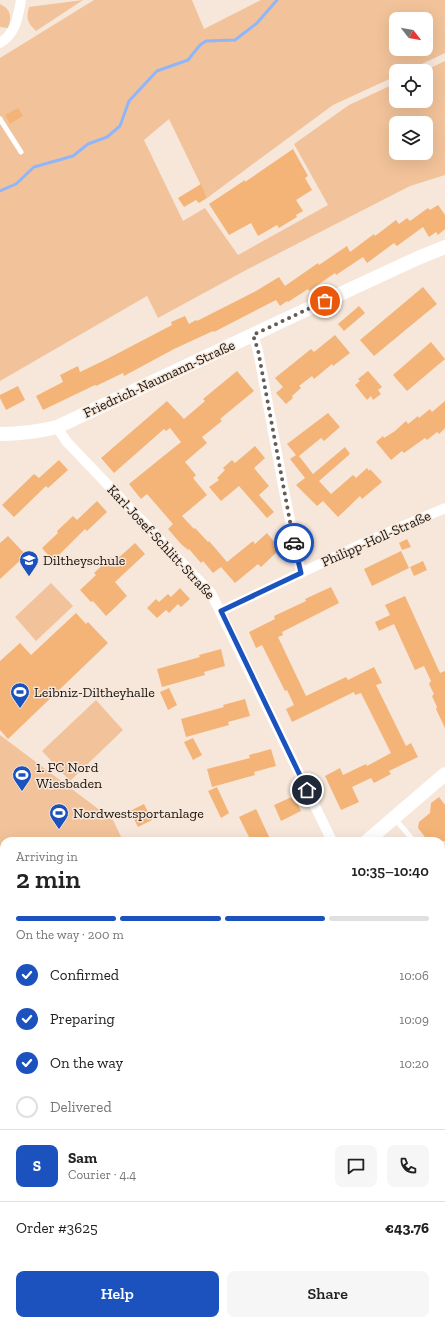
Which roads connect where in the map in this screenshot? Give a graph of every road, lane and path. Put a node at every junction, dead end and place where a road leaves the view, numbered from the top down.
1 (21, 0) edge
2 (0, 43) edge
3 (0, 119) edge
4 (21, 152) dead end
5 (445, 247) edge
6 (253, 335) junction
7 (57, 427) junction
8 (0, 434) edge
9 (445, 508) edge
10 (301, 573) junction
11 (221, 611) junction
12 (445, 774) edge
13 (394, 818) junction
14 (330, 837) edge
15 (372, 837) edge
16 (411, 837) edge

1 - 2 street
3 - 4 lane
5 - 6 street, Friedrich-Naumann-Straße
6 - 7 street, Friedrich-Naumann-Straße
6 - 10 street
7 - 8 street, Friedrich-Naumann-Straße
7 - 11 street, Karl-Josef-Schlitt-Straße
9 - 10 street, Philipp-Holl-Straße
10 - 11 street, Philipp-Holl-Straße
11 - 14 street, Karl-Josef-Schlitt-Straße
12 - 13 street
13 - 15 street
13 - 16 lane

